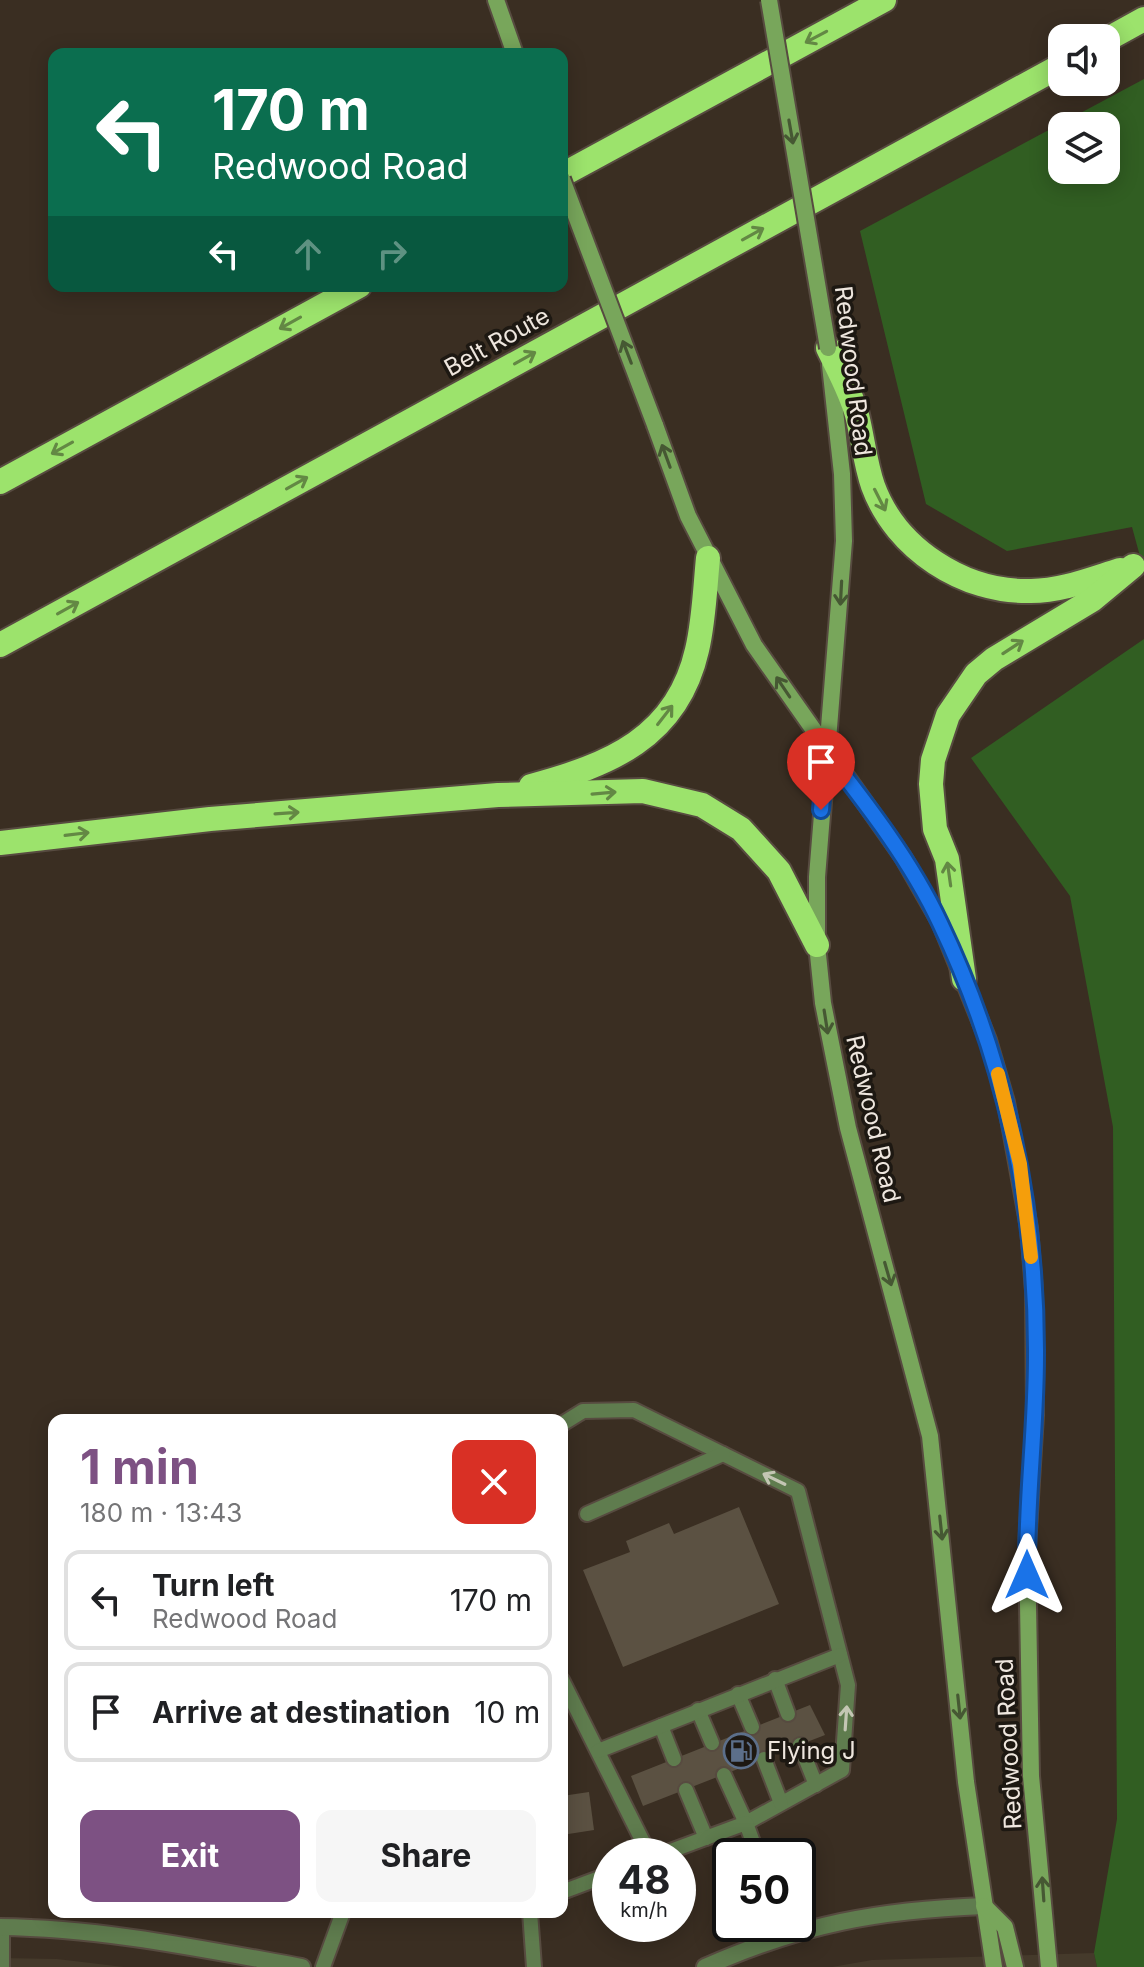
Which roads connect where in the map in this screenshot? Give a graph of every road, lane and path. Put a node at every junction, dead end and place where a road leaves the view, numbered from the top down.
1 (496, 0) edge
2 (769, 0) edge
3 (884, 0) edge
4 (1144, 19) edge
5 (1120, 32) edge
6 (513, 48) edge
7 (1048, 73) edge
8 (568, 174) edge
9 (568, 193) edge
10 (348, 292) edge
11 (828, 348) junction
12 (0, 482) edge
13 (708, 558) junction
14 (1138, 563) edge
15 (0, 645) edge
16 (826, 752) junction
17 (498, 795) junction
18 (0, 843) edge
19 (817, 945) junction
20 (964, 979) junction
21 (568, 1420) edge
22 (723, 1454) junction
23 (587, 1514) dead end
24 (840, 1655) junction
25 (775, 1679) junction
26 (568, 1692) edge
27 (738, 1694) junction
28 (698, 1710) junction
29 (788, 1714) dead end
30 (661, 1726) junction
31 (752, 1727) dead end
32 (712, 1743) dead end
33 (800, 1745) dead end
34 (598, 1751) junction
35 (674, 1759) dead end
36 (764, 1759) dead end
37 (724, 1775) dead end
38 (816, 1785) junction
39 (686, 1790) dead end
40 (781, 1803) junction
41 (746, 1823) junction
42 (641, 1838) edge
43 (706, 1838) junction
44 (751, 1838) edge
45 (696, 1842) edge
46 (592, 1881) edge
47 (568, 1890) edge
48 (984, 1906) junction
49 (341, 1918) edge
50 (530, 1918) edge
51 (816, 1924) edge
52 (1, 1927) edge
53 (757, 1942) edge
54 (2, 1967) edge
55 (302, 1967) edge
56 (323, 1967) edge
57 (534, 1967) edge
58 (705, 1967) edge
59 (994, 1967) edge
60 (1015, 1967) edge
61 (1049, 1967) edge

1 - 6 main road
2 -> 11 main road, Redwood Road, bridge
3 -> 8 highway
4 - 5 highway
15 -> 7 highway, Belt Route
13 -> 9 main road, Redwood Road, bridge
10 -> 12 highway
11 -> 14 highway
11 -> 16 main road, Redwood Road
16 -> 13 main road, Redwood Road
17 -> 13 highway
20 -> 14 highway
16 - 19 main road, Redwood Road
16 - 20 main road, Redwood Road
18 -> 17 highway
17 -> 19 highway
19 -> 48 main road, Redwood Road
61 -> 20 main road, Redwood Road
21 - 22 lane
22 - 23 lane
24 -> 22 lane
24 - 25 lane
38 -> 24 lane
25 - 27 lane
25 - 29 lane
26 - 34 lane
27 - 28 lane
27 - 31 lane
28 - 30 lane
28 - 32 lane
30 - 34 lane
30 - 35 lane
33 - 38 lane
34 - 42 lane
36 - 40 lane
37 - 41 lane
38 - 40 lane
39 - 43 lane
40 - 41 lane
41 - 43 lane
41 - 44 lane
43 - 45 lane
46 - 47 lane
48 - 51 street
48 - 59 main road, Redwood Road
48 - 60 main road
49 - 56 lane
50 - 57 lane
52 - 54 lane
52 - 55 street
53 - 58 street

